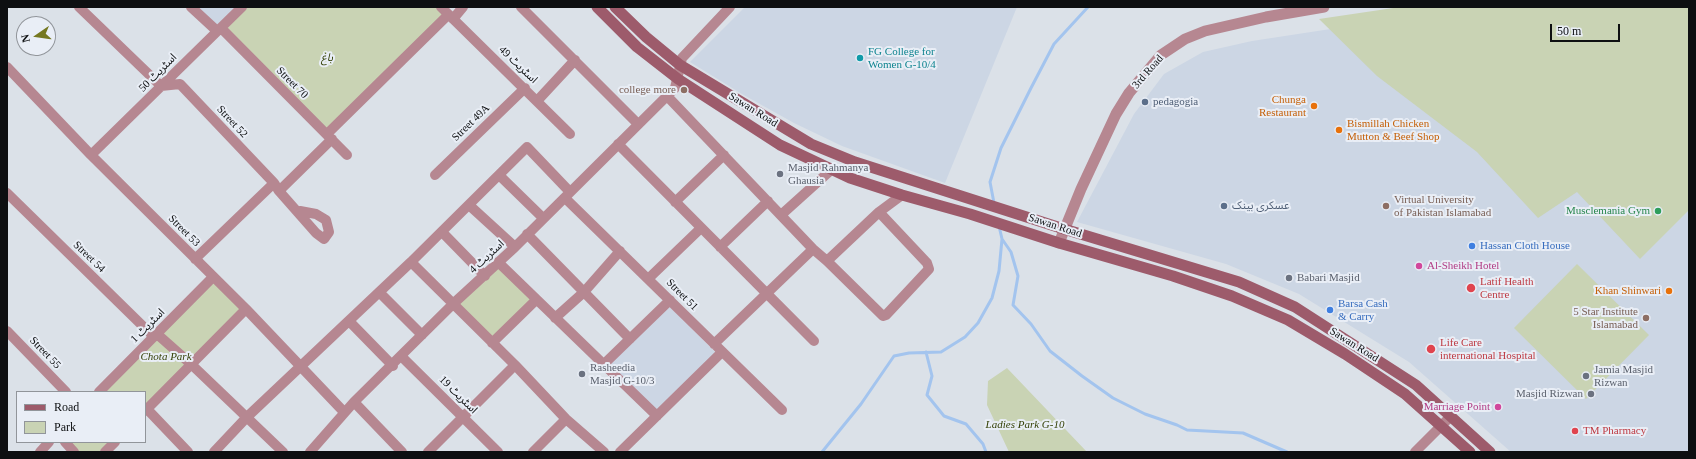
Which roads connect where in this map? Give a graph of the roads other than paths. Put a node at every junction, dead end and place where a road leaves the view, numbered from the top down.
1 (79, 7) edge
2 (191, 7) edge
3 (242, 7) edge
4 (441, 7) edge
5 (463, 7) edge
6 (521, 7) edge
7 (597, 7) edge
8 (614, 7) edge
9 (730, 7) edge
10 (1324, 7) edge
11 (450, 17) junction
12 (219, 30) junction
13 (575, 60) junction
14 (680, 65) junction
15 (7, 68) edge
16 (678, 78) junction
17 (161, 86) junction
18 (524, 88) junction
19 (667, 96) junction
20 (537, 100) junction
21 (638, 124) junction
22 (570, 134) dead end
23 (330, 136) junction
24 (618, 144) junction
25 (347, 155) dead end
26 (724, 155) junction
27 (91, 156) junction
28 (831, 170) junction
29 (435, 175) dead end
30 (499, 175) junction
31 (276, 187) junction
32 (7, 193) edge
33 (567, 195) junction
34 (902, 195) junction
35 (768, 201) junction
36 (675, 202) junction
37 (470, 205) junction
38 (300, 211) dead end
39 (879, 212) junction
40 (781, 215) junction
41 (543, 218) junction
42 (701, 228) junction
43 (1064, 229) junction
44 (442, 232) junction
45 (527, 234) junction
46 (1059, 243) junction
47 (515, 247) junction
48 (720, 247) junction
49 (813, 250) junction
50 (620, 251) junction
51 (195, 259) junction
52 (827, 261) junction
53 (411, 262) junction
54 (498, 262) junction
55 (485, 276) junction
56 (213, 277) junction
57 (648, 279) junction
58 (379, 292) junction
59 (584, 292) junction
60 (767, 295) junction
61 (536, 300) junction
62 (670, 300) junction
63 (454, 303) junction
64 (246, 309) junction
65 (556, 318) junction
66 (349, 320) junction
67 (7, 331) edge
68 (422, 335) junction
69 (156, 336) junction
70 (630, 338) junction
71 (814, 341) dead end
72 (492, 343) junction
73 (718, 348) junction
74 (401, 356) junction
75 (604, 364) junction
76 (192, 365) junction
77 (515, 365) junction
78 (302, 366) junction
79 (393, 366) junction
80 (65, 391) edge
81 (100, 391) edge
82 (354, 402) junction
83 (146, 410) edge
84 (782, 410) dead end
85 (344, 412) junction
86 (657, 416) junction
87 (1451, 416) junction
88 (247, 417) junction
89 (463, 417) junction
90 (566, 419) junction
91 (1441, 426) junction
92 (48, 443) edge
93 (66, 443) edge
94 (114, 443) edge
95 (314, 450) edge
96 (40, 452) edge
97 (74, 452) edge
98 (105, 452) edge
99 (188, 452) edge
100 (214, 452) edge
101 (283, 452) edge
102 (402, 452) edge
103 (428, 452) edge
104 (498, 452) edge
105 (533, 452) edge
106 (604, 452) edge
107 (620, 452) edge
108 (1415, 452) edge
109 (1470, 452) edge
110 (1490, 452) edge

1 - 17 street
2 - 12 street, Street 70
3 - 12 street, اسٹریٹ 50
4 - 11 street, اسٹریٹ 49
5 - 11 street
6 - 13 street
7 - 16 main road, Sawan Road
8 - 14 main road, Sawan Road
9 - 14 street
10 - 43 street, 3rd Road
11 - 18 street, اسٹریٹ 49
11 - 23 street
12 - 17 street, اسٹریٹ 50
12 - 23 street, Street 70
13 - 20 street
13 - 21 street
14 - 16 street
14 - 43 main road, Sawan Road
15 - 27 street, Street 53
16 - 19 street, اسٹریٹ 4
16 - 28 main road, Sawan Road
17 - 27 street, اسٹریٹ 50
17 - 31 street, Street 52
18 - 20 street, اسٹریٹ 49
18 - 29 street, Street 49A
19 - 21 street, اسٹریٹ 4
19 - 26 street
20 - 22 street, اسٹریٹ 49
21 - 24 street, اسٹریٹ 4
23 - 25 street, Street 70
23 - 31 street
24 - 33 street, اسٹریٹ 4
24 - 36 street
26 - 35 street
26 - 36 street
27 - 51 street, Street 53
28 - 34 main road, Sawan Road
28 - 40 street
30 - 33 street, Street 51
30 - 37 street
30 - 41 street
31 - 38 street, Street 52
31 - 51 street
32 - 69 street, Street 54
33 - 41 street, اسٹریٹ 4
33 - 50 street, Street 51
34 - 39 street
34 - 46 main road, Sawan Road
35 - 40 street
35 - 48 street
36 - 42 street
37 - 44 street
37 - 47 street
39 - 52 street
39 - 52 street
40 - 49 street
41 - 45 street, اسٹریٹ 4
42 - 48 street
42 - 57 street
43 - 46 street, 3rd Road
43 - 87 main road, Sawan Road
44 - 53 street
44 - 55 street
45 - 47 street, اسٹریٹ 4
45 - 59 street
46 - 91 main road, Sawan Road
47 - 54 street, اسٹریٹ 4
48 - 60 street
49 - 52 street
49 - 60 street
50 - 57 street, Street 51
50 - 59 street
51 - 56 street, Street 53
53 - 58 street
53 - 63 street
54 - 55 street, اسٹریٹ 4
54 - 61 street
55 - 63 street, اسٹریٹ 4
56 - 64 street, Street 53
56 - 69 street, اسٹریٹ 1
57 - 62 street, Street 51
58 - 66 street
58 - 68 street
59 - 65 street
59 - 70 street
60 - 71 street
60 - 73 street
61 - 65 street
61 - 72 street
62 - 70 street
62 - 73 street, Street 51
63 - 68 street, اسٹریٹ 4
63 - 72 street
64 - 76 street
64 - 78 street, Street 53
65 - 75 street
66 - 78 street
66 - 79 street
67 - 80 street, Street 55
68 - 74 street, اسٹریٹ 4
69 - 76 street, Street 54
69 - 81 street, اسٹریٹ 1
70 - 75 street
72 - 77 street
73 - 84 street, Street 51
73 - 86 street
74 - 79 street, اسٹریٹ 4
74 - 89 street, اسٹریٹ 19
75 - 86 street
76 - 83 street
76 - 88 street, Street 54
77 - 89 street
77 - 90 street
78 - 85 street, Street 53
78 - 88 street
79 - 82 street, اسٹریٹ 4
82 - 85 street, اسٹریٹ 4
82 - 102 street
83 - 99 street
85 - 95 street, اسٹریٹ 4
86 - 107 street
87 - 91 street
87 - 110 main road, Sawan Road
88 - 100 street
88 - 101 street, Street 54
89 - 103 street
89 - 104 street, اسٹریٹ 19
90 - 105 street
90 - 106 street
91 - 108 street
91 - 109 main road, Sawan Road
92 - 96 street
93 - 97 street
94 - 98 street

